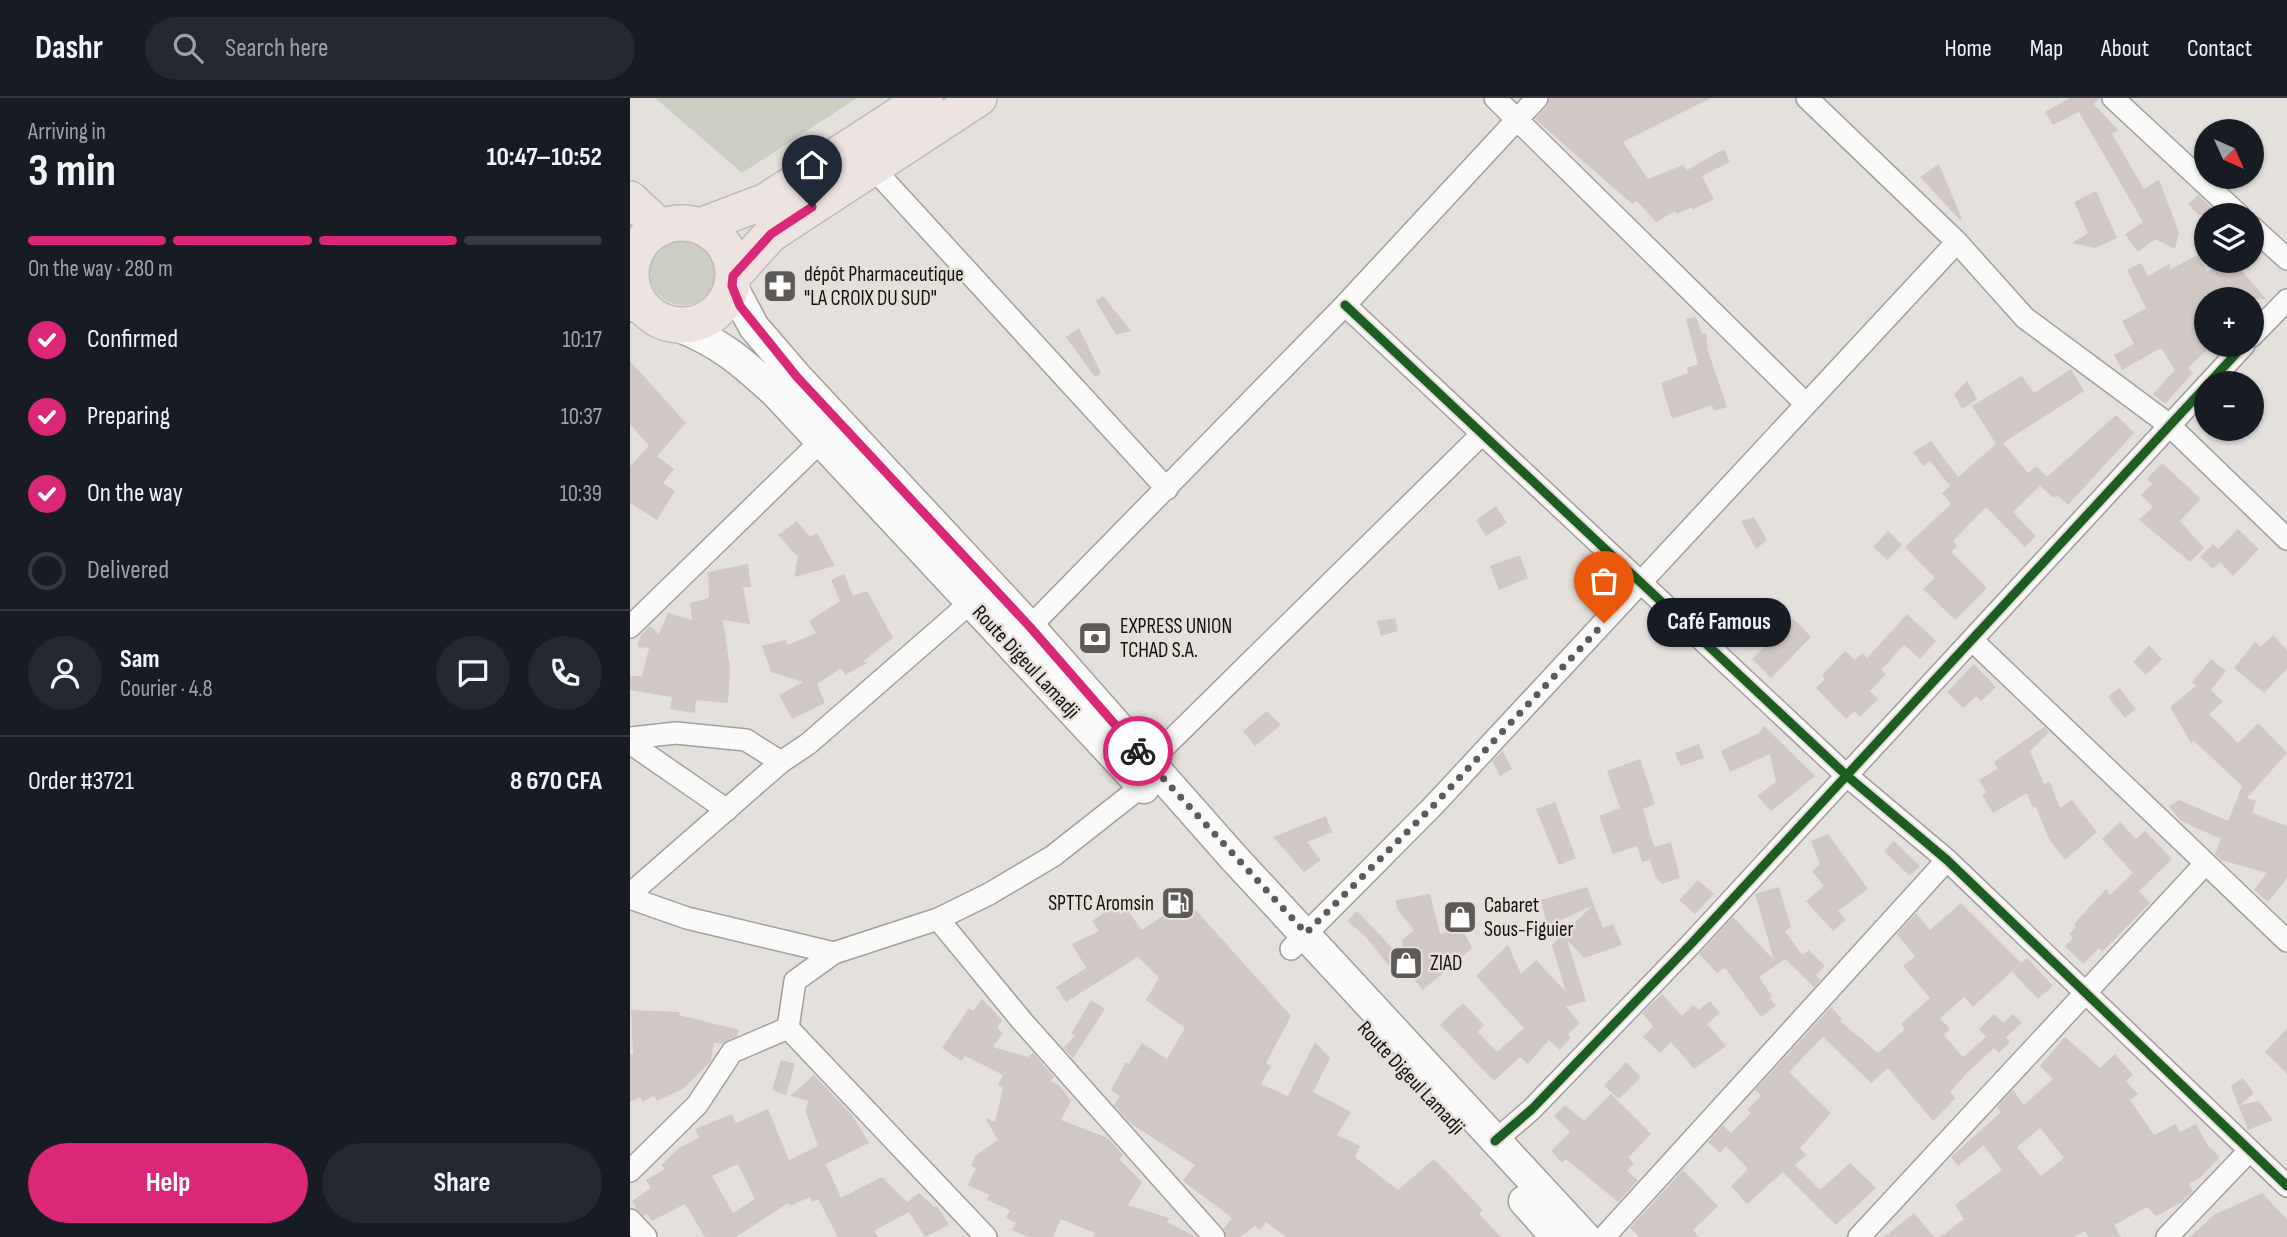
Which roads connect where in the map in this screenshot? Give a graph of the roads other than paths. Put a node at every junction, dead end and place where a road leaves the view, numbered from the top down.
1 (925, 98) edge
2 (979, 98) edge
3 (1495, 98) edge
4 (1537, 98) edge
5 (1807, 98) edge
6 (2113, 98) edge
7 (1517, 119) junction
8 (873, 168) junction
9 (630, 199) edge
10 (2226, 203) edge
11 (700, 226) junction
12 (661, 228) junction
13 (2264, 238) edge
14 (1957, 242) junction
15 (633, 247) edge
16 (2287, 259) edge
17 (732, 281) junction
18 (2287, 300) edge
19 (634, 305) edge
20 (1345, 305) junction
21 (2264, 324) edge
22 (678, 326) junction
23 (2232, 357) edge
24 (1806, 404) junction
25 (2168, 424) junction
26 (1481, 435) junction
27 (821, 441) junction
28 (1167, 489) junction
29 (2287, 539) edge
30 (1642, 583) junction
31 (970, 603) junction
32 (630, 627) edge
33 (1021, 636) junction
34 (1972, 640) junction
35 (630, 741) edge
36 (781, 762) junction
37 (1145, 775) junction
38 (1846, 775) junction
39 (727, 810) junction
40 (1947, 860) junction
41 (2204, 865) junction
42 (630, 896) edge
43 (938, 919) junction
44 (1298, 941) junction
45 (2287, 941) edge
46 (834, 953) junction
47 (2085, 992) junction
48 (788, 1028) junction
49 (1495, 1141) junction
50 (2249, 1151) junction
51 (630, 1171) edge
52 (2287, 1186) edge
53 (630, 1220) edge
54 (646, 1237) edge
55 (986, 1237) edge
56 (1214, 1237) edge
57 (1556, 1237) edge
58 (1585, 1237) edge
59 (1604, 1237) edge
60 (1859, 1237) edge
61 (2167, 1237) edge

1 - 11 highway
2 - 8 highway
3 - 7 street
4 - 7 street
5 - 14 street
6 - 10 street
7 - 20 street
7 - 24 street
8 - 17 highway
8 - 28 street
9 - 12 highway
11 - 12 highway
11 - 17 highway
12 - 15 highway
13 - 16 street
14 - 24 street
14 - 25 street
15 - 19 highway
17 - 22 highway
17 - 33 main road
18 - 21 street
19 - 22 highway
20 - 26 street
20 - 28 street
22 - 27 main road, Route Digeul Lamadji
23 - 25 street
24 - 30 street
25 - 29 street
25 - 34 street
26 - 30 street
26 - 37 street
27 - 31 main road, Route Digeul Lamadji
27 - 32 street
28 - 33 street
30 - 38 street
30 - 44 street
31 - 33 main road, Route Digeul Lamadji
31 - 36 street
33 - 37 main road, Route Digeul Lamadji
34 - 38 street
34 - 41 street
35 - 36 street
35 - 39 street
36 - 39 street
37 - 43 street
37 - 44 main road, Route Digeul Lamadji
38 - 40 street
38 - 49 street
39 - 42 street
40 - 47 street
40 - 59 street
41 - 45 street
41 - 47 street
42 - 46 street
43 - 46 street
43 - 56 street
44 - 49 main road
44 - 57 main road, Route Digeul Lamadji
46 - 48 street
47 - 50 street
47 - 60 street
48 - 51 street
48 - 55 street
49 - 58 main road
50 - 52 street
50 - 61 street
53 - 54 street

